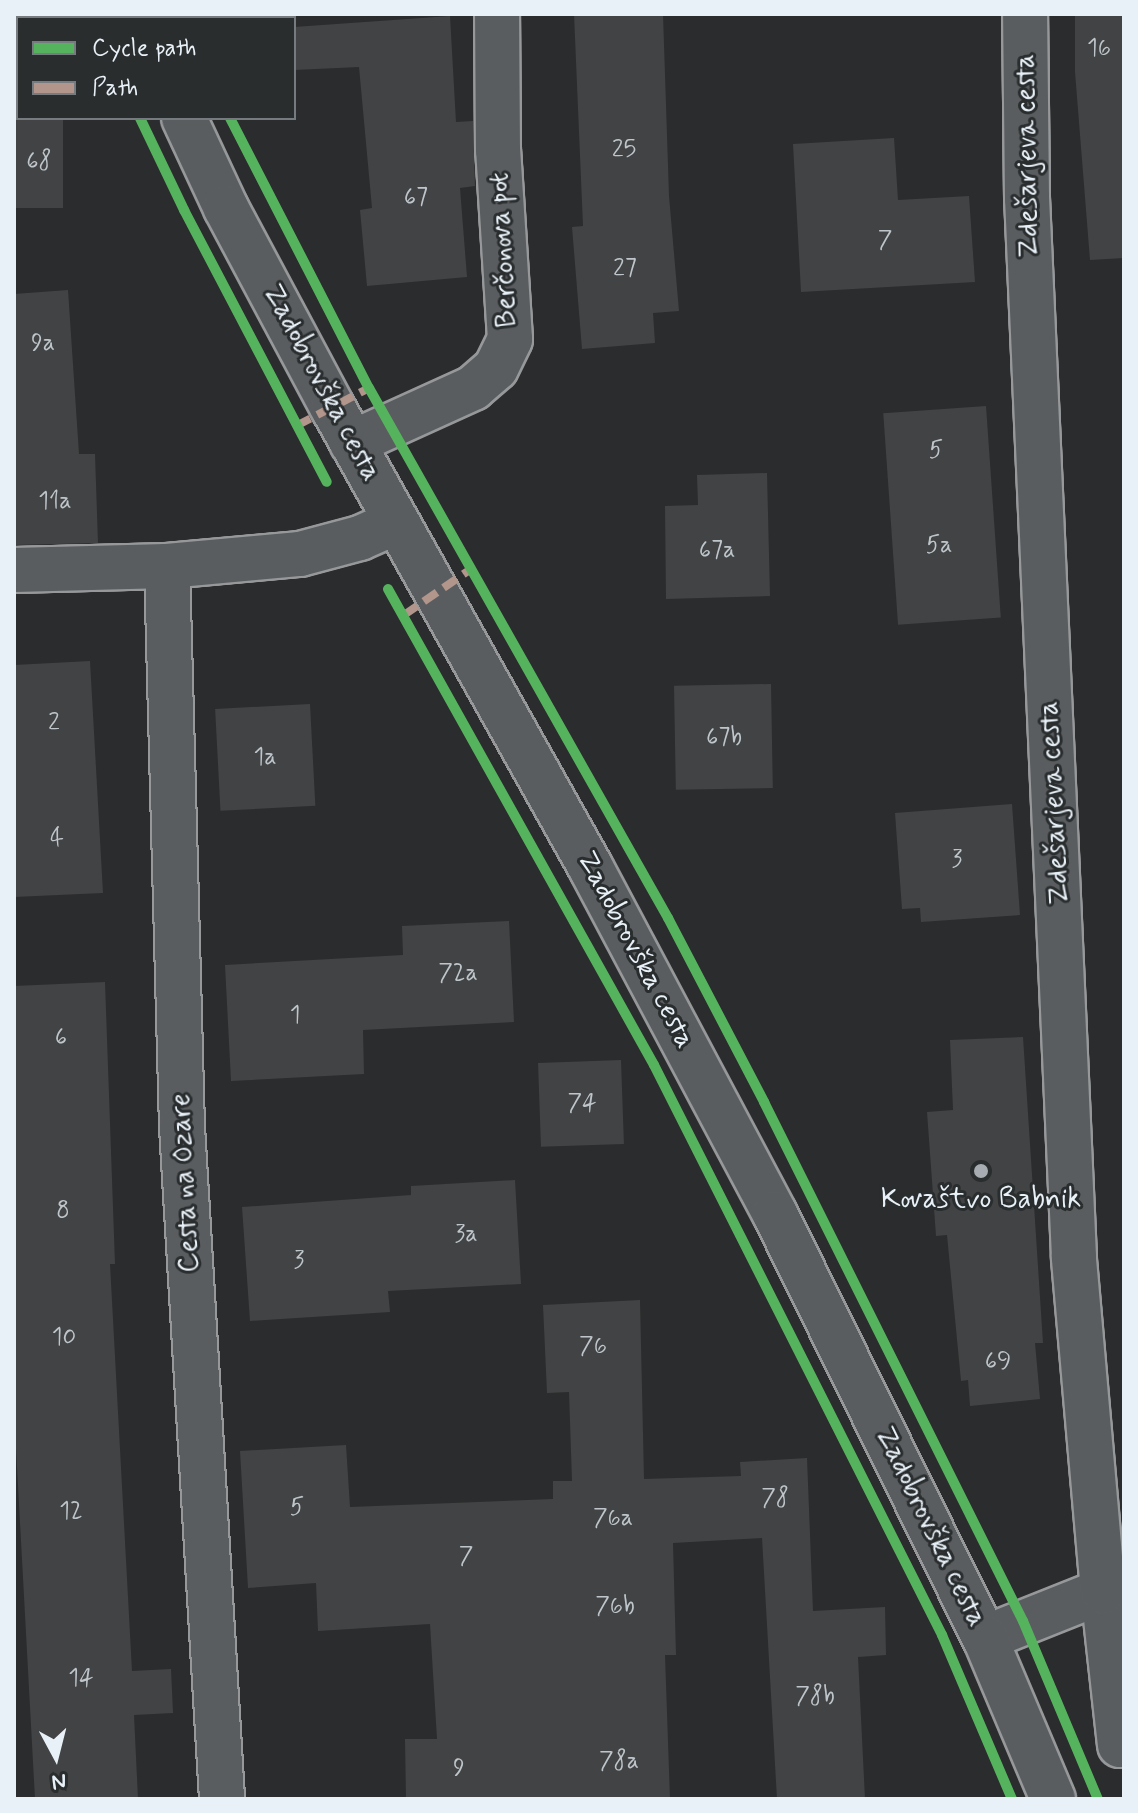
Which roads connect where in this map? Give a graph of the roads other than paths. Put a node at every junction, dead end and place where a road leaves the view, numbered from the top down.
1 (497, 14) edge
2 (1025, 14) edge
3 (185, 120) edge
4 (352, 443) junction
5 (396, 522) junction
6 (167, 566) junction
7 (14, 570) edge
8 (1103, 1591) junction
9 (985, 1638) junction
10 (1120, 1745) dead end
11 (222, 1799) edge
12 (1053, 1799) edge

1 - 4 street, Berčonova pot
2 - 8 street, Zdešarjeva cesta
3 - 4 street, Zadobrovška cesta
4 - 5 street, Zadobrovška cesta
5 - 6 street
5 - 9 street, Zadobrovška cesta
6 - 7 street
6 - 11 street, Cesta na Ozare
8 - 9 street
8 - 10 street, Zdešarjeva cesta
9 - 12 street, Zadobrovška cesta

